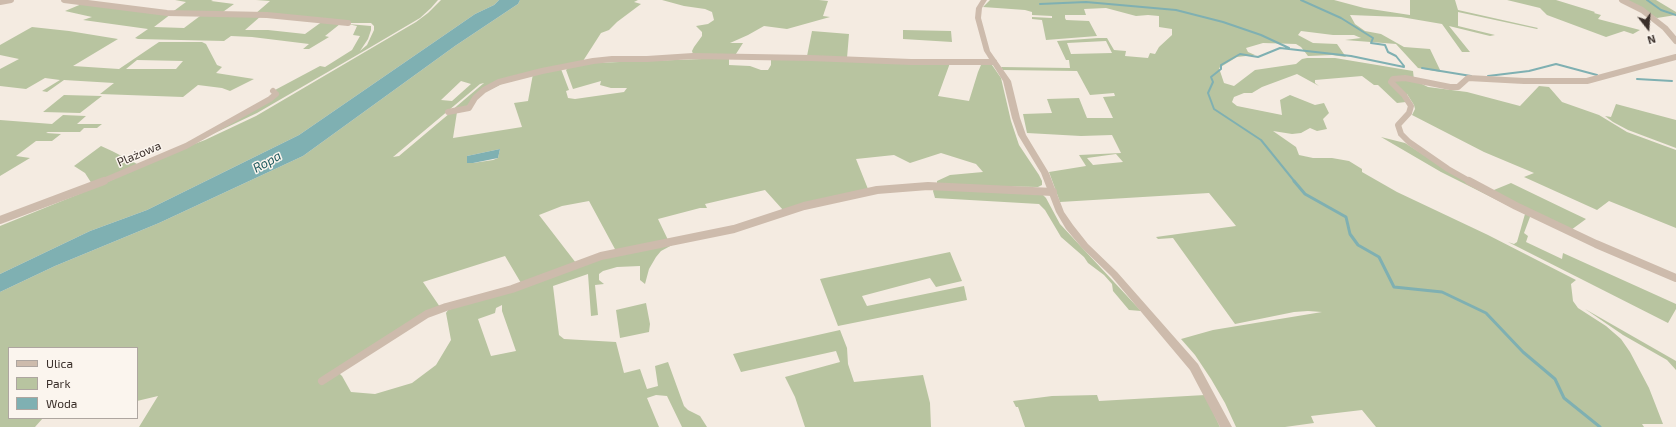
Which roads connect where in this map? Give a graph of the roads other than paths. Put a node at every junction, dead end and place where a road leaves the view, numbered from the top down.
1 (11, 0) edge
2 (64, 0) edge
3 (984, 0) edge
4 (1622, 0) edge
5 (0, 2) edge
6 (348, 23) dead end
7 (1676, 41) edge
8 (1676, 57) edge
9 (994, 62) junction
10 (273, 91) dead end
11 (448, 112) dead end
12 (1053, 192) junction
13 (0, 220) edge
14 (1676, 278) edge
15 (322, 381) dead end
16 (1226, 427) edge

1 - 5 street
2 - 6 street
3 - 9 street
4 - 7 street
8 - 14 street
9 - 11 street
9 - 12 street
10 - 13 street, Plażowa
12 - 15 street
12 - 16 street

